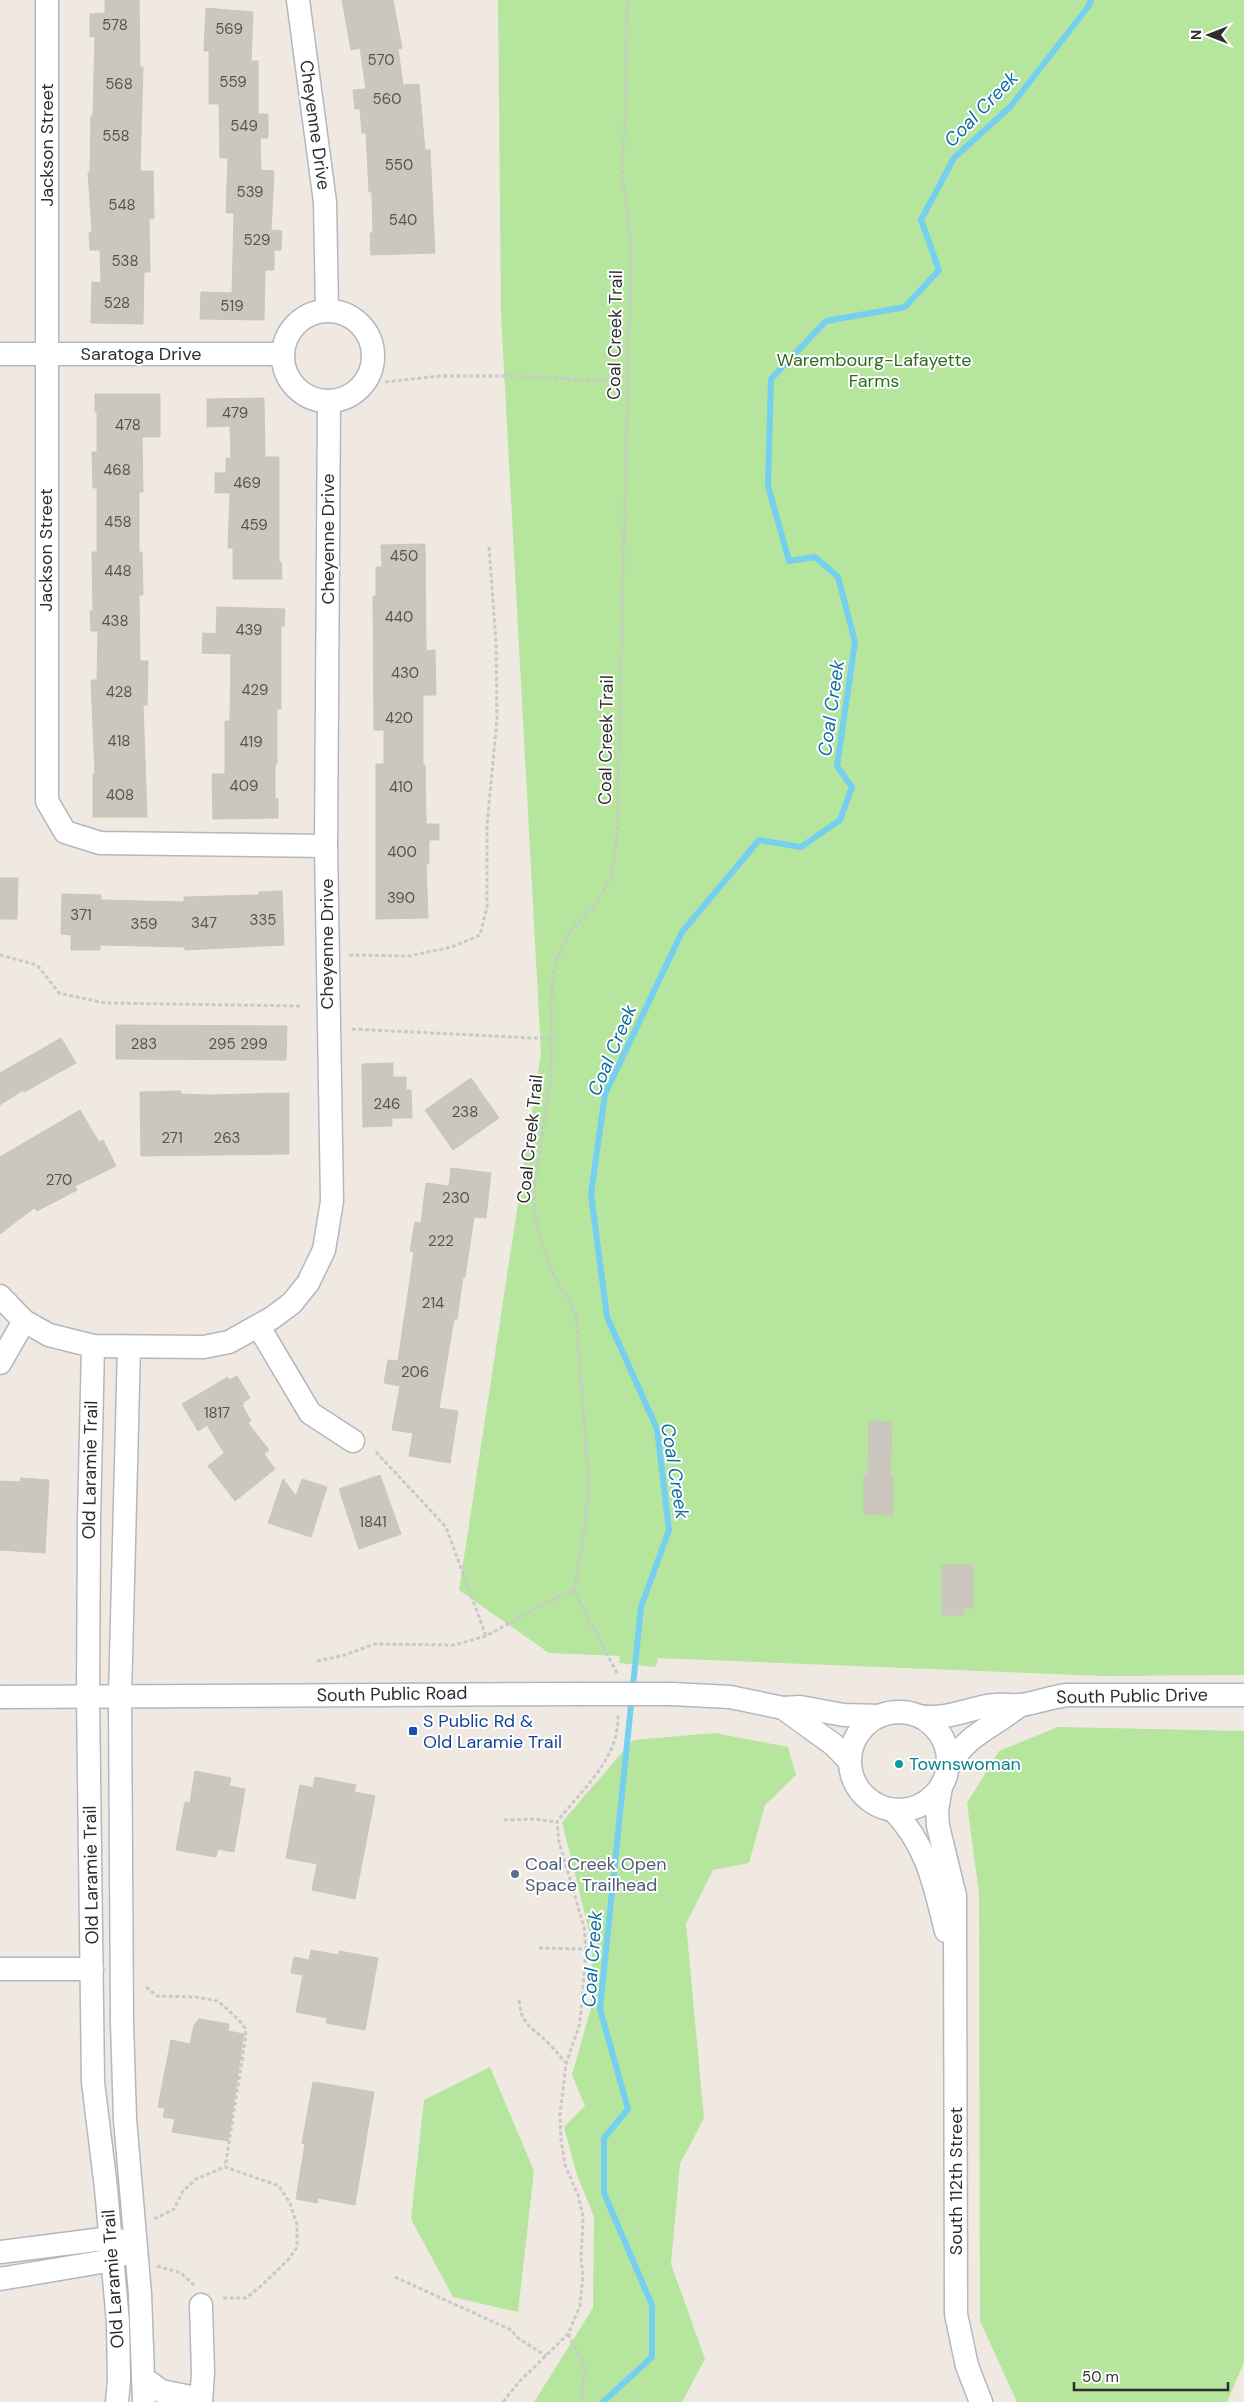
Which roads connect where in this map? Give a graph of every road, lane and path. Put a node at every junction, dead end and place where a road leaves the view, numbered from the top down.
1 (47, 0) edge
2 (298, 0) edge
3 (628, 0) edge
4 (327, 310) junction
5 (0, 354) edge
6 (46, 354) junction
7 (283, 354) junction
8 (385, 382) dead end
9 (628, 382) junction
10 (329, 401) junction
11 (489, 547) dead end
12 (326, 846) junction
13 (0, 956) edge
14 (328, 958) junction
15 (301, 1006) dead end
16 (352, 1029) dead end
17 (552, 1039) junction
18 (0, 1296) edge
19 (24, 1321) junction
20 (259, 1327) junction
21 (93, 1346) junction
22 (130, 1347) junction
23 (0, 1363) edge
24 (352, 1441) dead end
25 (376, 1452) dead end
26 (574, 1591) junction
27 (486, 1636) junction
28 (317, 1661) dead end
29 (617, 1678) dead end
30 (1244, 1695) edge
31 (0, 1697) edge
32 (120, 1697) junction
33 (88, 1698) junction
34 (618, 1705) dead end
35 (1020, 1705) junction
36 (783, 1708) junction
37 (880, 1716) junction
38 (918, 1716) junction
39 (850, 1762) junction
40 (945, 1777) junction
41 (893, 1810) junction
42 (504, 1820) dead end
43 (557, 1822) junction
44 (539, 1948) dead end
45 (586, 1950) junction
46 (954, 1956) junction
47 (0, 1969) edge
48 (92, 1969) junction
49 (146, 1987) dead end
50 (519, 2000) dead end
51 (566, 2064) junction
52 (225, 2167) junction
53 (151, 2221) dead end
54 (111, 2238) junction
55 (135, 2245) junction
56 (0, 2252) edge
57 (113, 2260) junction
58 (157, 2266) dead end
59 (396, 2277) dead end
60 (0, 2279) edge
61 (204, 2296) junction
62 (568, 2334) junction
63 (546, 2356) junction
64 (144, 2378) junction
65 (201, 2400) edge
66 (117, 2402) edge
67 (144, 2402) edge
68 (503, 2402) edge
69 (581, 2402) edge
70 (980, 2402) edge

1 - 6 street, Jackson Street
2 - 4 street, Cheyenne Drive
3 - 9 path, Coal Creek Trail
4 - 7 street
4 - 10 street
5 - 6 street, Saratoga Drive
6 - 7 street, Saratoga Drive
6 - 12 street, Jackson Street
7 - 10 street
8 - 9 path
9 - 17 path, Coal Creek Trail
10 - 12 street, Cheyenne Drive
11 - 14 path
12 - 14 street, Cheyenne Drive
13 - 15 path
14 - 20 street, Cheyenne Drive
16 - 17 path
17 - 26 path, Coal Creek Trail
18 - 19 street, Cheyenne Drive
19 - 21 street, Cheyenne Drive
19 - 23 street
20 - 22 street, Cheyenne Drive
20 - 24 street
21 - 22 street, Cheyenne Drive
21 - 33 street, Old Laramie Trail
22 - 32 street, Old Laramie Trail
25 - 27 path
26 - 27 path
26 - 29 path
27 - 28 path
30 - 35 street, South Public Drive
31 - 33 street, South Public Road
32 - 33 street, South Public Road
32 - 36 street, South Public Road, bridge
32 - 55 street, Old Laramie Trail
33 - 48 street, Old Laramie Trail
34 - 43 path
35 - 38 street
35 - 40 street, South 112th Street
36 - 37 street, South Public Road
36 - 39 street, South Public Road
37 - 38 street
37 - 39 street
38 - 40 street
39 - 41 street
40 - 41 street
40 - 46 street, South 112th Street
41 - 46 street, South 112th Street
42 - 43 path
43 - 45 path
44 - 45 path
45 - 51 path
46 - 70 street, South 112th Street
47 - 48 street
48 - 54 street, Old Laramie Trail
49 - 52 path
50 - 51 path
51 - 62 path
52 - 53 path
52 - 61 path
54 - 55 street
54 - 56 street
54 - 57 street, Old Laramie Trail
55 - 57 street
55 - 64 street, Old Laramie Trail
57 - 60 street
57 - 66 street, Old Laramie Trail
58 - 61 path
59 - 63 path
61 - 65 street
62 - 63 path
62 - 69 path
63 - 68 path
64 - 65 street
64 - 67 street, Old Laramie Trail

